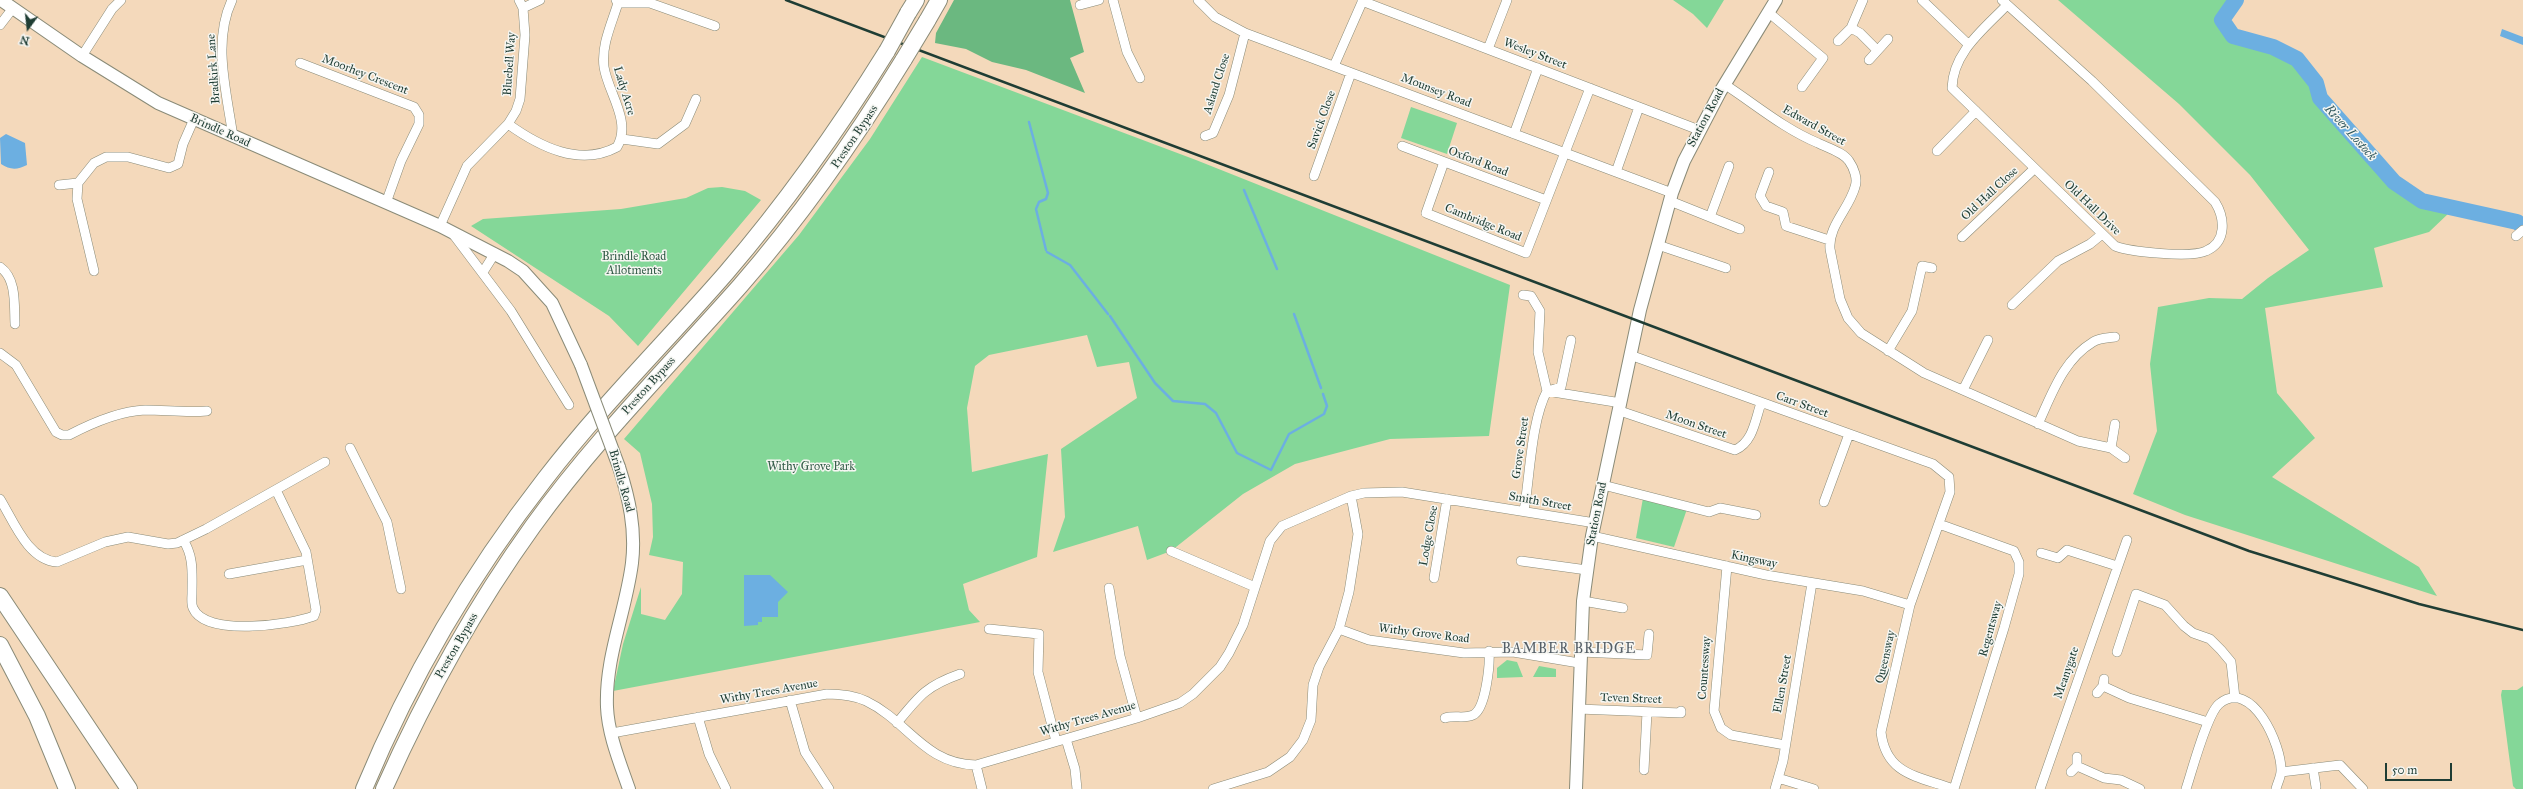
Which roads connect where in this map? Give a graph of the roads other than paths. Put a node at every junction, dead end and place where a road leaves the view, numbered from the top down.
1 (1, 0) edge
2 (122, 0) edge
3 (232, 0) edge
4 (540, 0) edge
5 (939, 0) edge
6 (1099, 0) edge
7 (1113, 0) edge
8 (1362, 0) edge
9 (1507, 0) edge
10 (1776, 0) edge
11 (1863, 0) edge
12 (1922, 0) edge
13 (617, 2) edge
14 (1203, 2) edge
15 (2005, 2) edge
16 (521, 4) edge
17 (1080, 5) dead end
18 (912, 7) edge
19 (12, 8) junction
20 (1768, 12) junction
21 (0, 25) edge
22 (715, 26) dead end
23 (1851, 28) junction
24 (1245, 33) junction
25 (1888, 39) dead end
26 (1838, 41) dead end
27 (1968, 44) junction
28 (1488, 49) junction
29 (1877, 50) junction
30 (82, 56) junction
31 (1868, 60) dead end
32 (300, 63) dead end
33 (1334, 66) junction
34 (1538, 68) junction
35 (1351, 72) junction
36 (1140, 78) dead end
37 (1724, 84) junction
38 (1802, 87) dead end
39 (1590, 88) junction
40 (696, 98) dead end
41 (1639, 107) junction
42 (1976, 111) junction
43 (194, 119) junction
44 (508, 124) junction
45 (1699, 130) junction
46 (1514, 134) junction
47 (1205, 136) dead end
48 (234, 137) junction
49 (622, 139) junction
50 (1402, 146) dead end
51 (1937, 151) dead end
52 (1565, 153) junction
53 (1444, 162) junction
54 (1729, 166) dead end
55 (2034, 169) junction
56 (1616, 172) junction
57 (1769, 172) dead end
58 (1314, 176) dead end
59 (78, 183) junction
60 (59, 185) dead end
61 (1671, 197) junction
62 (1546, 200) junction
63 (386, 203) junction
64 (1710, 217) junction
65 (440, 226) junction
66 (1740, 229) dead end
67 (453, 234) junction
68 (2101, 235) junction
69 (1962, 237) dead end
70 (1829, 240) junction
71 (1658, 245) junction
72 (495, 253) junction
73 (0, 267) edge
74 (1726, 268) dead end
75 (1932, 268) dead end
76 (94, 271) dead end
77 (483, 272) junction
78 (1523, 295) dead end
79 (2012, 305) dead end
80 (15, 324) dead end
81 (2114, 337) dead end
82 (1571, 340) dead end
83 (1988, 340) dead end
84 (1888, 351) junction
85 (0, 353) edge
86 (1630, 355) junction
87 (1963, 390) junction
88 (1548, 391) junction
89 (1761, 403) junction
90 (569, 405) dead end
91 (1620, 407) junction
92 (207, 411) dead end
93 (2038, 424) junction
94 (2115, 424) dead end
95 (1849, 434) junction
96 (350, 448) dead end
97 (2111, 448) junction
98 (2125, 458) dead end
99 (325, 462) dead end
100 (1603, 485) junction
101 (276, 490) junction
102 (1950, 492) joint
103 (1351, 496) junction
104 (0, 499) edge
105 (1448, 499) junction
106 (1824, 502) dead end
107 (1481, 504) joint
108 (1524, 511) junction
109 (1756, 515) dead end
110 (1595, 523) junction
111 (1939, 524) junction
112 (1592, 536) junction
113 (183, 540) junction
114 (2127, 540) dead end
115 (1171, 551) dead end
116 (2041, 554) dead end
117 (307, 560) junction
118 (1521, 561) dead end
119 (1727, 566) junction
120 (2117, 566) junction
121 (1587, 570) junction
122 (229, 574) dead end
123 (1434, 578) dead end
124 (1812, 582) junction
125 (1255, 587) junction
126 (402, 588) dead end
127 (1109, 588) dead end
128 (0, 596) edge
129 (1583, 601) junction
130 (1910, 606) junction
131 (1623, 608) dead end
132 (989, 629) dead end
133 (1339, 629) junction
134 (1649, 634) dead end
135 (0, 645) edge
136 (1489, 651) junction
137 (2117, 652) dead end
138 (1580, 658) junction
139 (960, 674) dead end
140 (2101, 686) dead end
141 (2235, 698) junction
142 (790, 700) junction
143 (1578, 709) junction
144 (1681, 711) dead end
145 (1648, 712) junction
146 (698, 717) junction
147 (1137, 718) junction
148 (1446, 718) dead end
149 (2208, 722) junction
150 (896, 724) junction
151 (612, 733) junction
152 (1066, 739) junction
153 (1056, 742) junction
154 (1785, 745) junction
155 (976, 765) junction
156 (2075, 765) dead end
157 (2313, 768) junction
158 (1644, 770) dead end
159 (2281, 772) junction
160 (1778, 778) junction
161 (2316, 787) dead end
162 (67, 789) edge
163 (129, 789) edge
164 (364, 789) edge
165 (384, 789) edge
166 (628, 789) edge
167 (726, 789) edge
168 (830, 789) edge
169 (982, 789) edge
170 (1077, 789) edge
171 (1213, 789) edge
172 (1576, 789) edge
173 (1775, 789) edge
174 (1814, 789) edge
175 (1954, 789) edge
176 (2040, 789) edge
177 (2140, 789) edge
178 (2186, 789) edge
179 (2276, 789) edge
180 (2363, 789) edge

1 - 19 street, Brindle Road
2 - 30 street
3 - 48 street, Bradkirk Lane
4 - 16 street
5 - 165 highway, Preston Bypass, bridge
6 - 17 street
7 - 36 street
8 - 28 street, Wesley Street
8 - 33 street
9 - 28 street
10 - 20 street, Station Road
11 - 23 street
12 - 27 street
13 - 22 street
13 - 49 street, Lady Acre
14 - 24 street, Mounsey Road
15 - 27 street, Old Hall Drive
15 - 68 street, Old Hall Drive
16 - 44 street, Bluebell Way
18 - 164 highway, Preston Bypass, bridge
19 - 21 street
19 - 30 street, Brindle Road
20 - 37 street, Station Road
20 - 38 street
23 - 26 street
23 - 29 street
24 - 33 street, Mounsey Road
24 - 47 street, Asland Close
25 - 29 street
27 - 42 street, Old Hall Drive
28 - 34 street, Wesley Street
29 - 31 street
30 - 43 street, Brindle Road
32 - 63 street, Moorhey Crescent
33 - 35 street, Mounsey Road
34 - 39 street, Wesley Street
34 - 46 street
35 - 46 street, Mounsey Road
35 - 58 street, Savick Close
37 - 45 street, Station Road
37 - 70 street, Edward Street
39 - 41 street, Wesley Street
39 - 52 street, Cambridge Road
40 - 49 street
41 - 45 street, Wesley Street
41 - 56 street
42 - 51 street
42 - 55 street, Old Hall Drive
43 - 48 street, Brindle Road
43 - 59 street
44 - 49 street
44 - 65 street, Bluebell Way
45 - 61 street, Station Road
46 - 52 street, Mounsey Road
48 - 63 street, Brindle Road
50 - 53 street, Oxford Road
52 - 56 street, Mounsey Road
52 - 62 street, Cambridge Road
53 - 62 street, Oxford Road
53 - 62 street, Cambridge Road
54 - 64 street
55 - 68 street, Old Hall Drive
55 - 69 street, Old Hall Close
56 - 61 street, Mounsey Road
57 - 70 street
59 - 60 street
59 - 76 street
61 - 64 street, Mounsey Road
61 - 71 street, Station Road
63 - 65 street, Brindle Road
64 - 66 street, Mounsey Road
65 - 67 street, Brindle Road
67 - 72 street, Brindle Road
67 - 77 street, Brindle Road
68 - 79 street
70 - 84 street
71 - 74 street
71 - 86 street, Station Road
72 - 77 street
72 - 151 street, Brindle Road, bridge
73 - 80 street
75 - 84 street
77 - 90 street, Brindle Road
78 - 88 street
81 - 93 street
82 - 88 street
83 - 87 street
84 - 87 street
85 - 92 street
86 - 89 street, Carr Street
86 - 91 street, Station Road
87 - 93 street
88 - 91 street, Moon Street
88 - 108 street, Grove Street
89 - 91 street, Moon Street
89 - 95 street, Carr Street
91 - 100 street, Station Road
93 - 97 street
94 - 97 street
95 - 102 street, Carr Street
95 - 106 street
96 - 126 street
97 - 98 street
99 - 101 street
100 - 109 street
100 - 110 street, Station Road
101 - 113 street
101 - 117 street
102 - 111 street, Queensway
103 - 105 street, Withy Trees Avenue
103 - 125 street, Withy Trees Avenue
103 - 133 street
104 - 113 street
105 - 107 street, Withy Trees Avenue
105 - 123 street, Lodge Close
107 - 108 street, Smith Street
108 - 110 street, Smith Street
110 - 112 street, Station Road
111 - 130 street, Queensway
111 - 175 street, Regentsway
112 - 119 street, Kingsway
112 - 121 street, Station Road
113 - 117 street
114 - 120 street, Meanygate
115 - 125 street
116 - 120 street
117 - 122 street
118 - 121 street
119 - 124 street, Kingsway
119 - 154 street, Countessway
120 - 176 street, Meanygate
121 - 129 street, Station Road
124 - 130 street, Kingsway
124 - 154 street, Ellen Street
125 - 147 street, Withy Trees Avenue
127 - 147 street
128 - 163 highway
129 - 131 street
129 - 138 street, Station Road
130 - 175 street, Queensway
132 - 153 street
133 - 136 street, Withy Grove Road
133 - 171 street
134 - 138 street, Withy Grove Road
135 - 162 highway
136 - 138 street, Withy Grove Road
136 - 148 street
137 - 141 street
138 - 143 street, Station Road
139 - 150 street
140 - 149 street
141 - 149 street
141 - 159 street
142 - 146 street, Withy Trees Avenue
142 - 150 street, Withy Trees Avenue
142 - 168 street
143 - 145 street, Teven Street
143 - 172 street, Station Road
144 - 145 street, Teven Street
145 - 158 street
146 - 151 street, Withy Trees Avenue
146 - 167 street
147 - 152 street, Withy Trees Avenue
149 - 178 street
150 - 155 street, Withy Trees Avenue
151 - 166 street, Brindle Road
152 - 153 street, Withy Trees Avenue
152 - 170 street
153 - 155 street, Withy Trees Avenue
154 - 160 street, Ellen Street
155 - 169 street
156 - 177 street
157 - 159 street
157 - 161 street
157 - 180 street
159 - 179 street
160 - 173 street, Ellen Street
160 - 174 street

